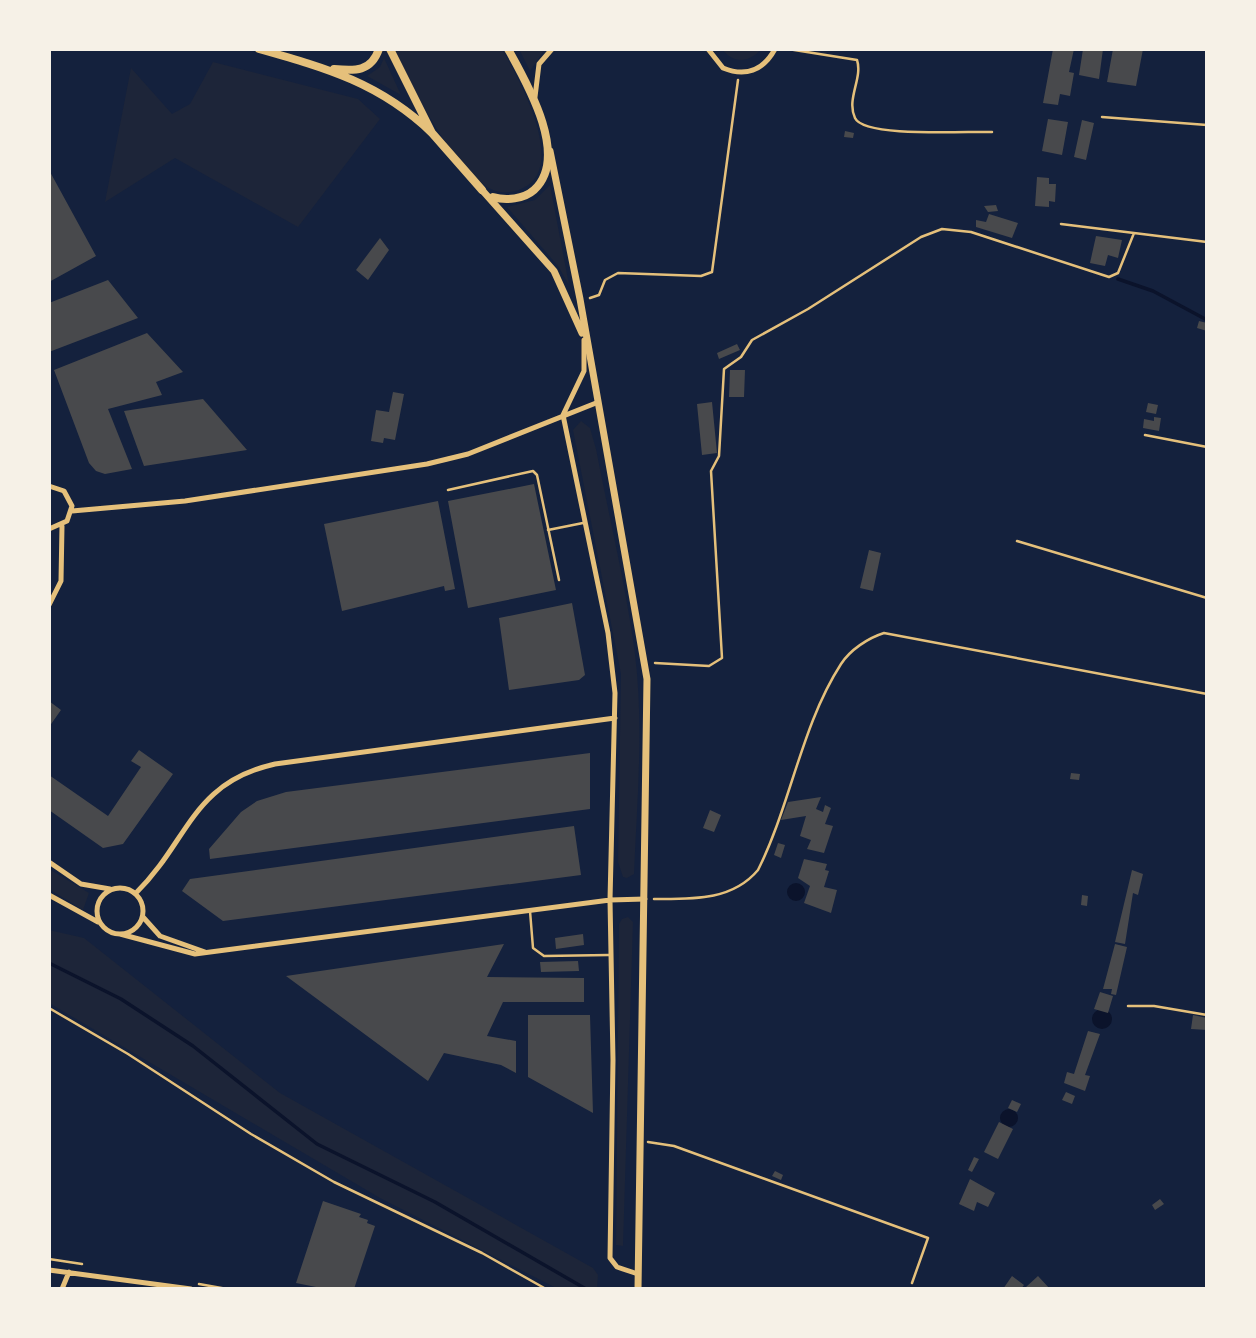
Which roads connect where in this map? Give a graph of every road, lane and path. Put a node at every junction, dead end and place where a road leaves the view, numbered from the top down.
1 (259, 49) edge
2 (379, 49) edge
3 (390, 49) edge
4 (508, 49) edge
5 (552, 49) edge
6 (708, 49) edge
7 (775, 49) edge
8 (788, 49) edge
9 (323, 67) junction
10 (739, 72) junction
11 (535, 104) junction
12 (1102, 117) dead end
13 (1207, 125) edge
14 (432, 132) junction
15 (992, 132) dead end
16 (550, 150) junction
17 (482, 190) junction
18 (493, 197) joint
19 (1061, 224) dead end
20 (1134, 233) junction
21 (1207, 242) edge
22 (580, 299) junction
23 (584, 340) junction
24 (596, 403) junction
25 (563, 415) junction
26 (1145, 435) dead end
27 (1207, 447) edge
28 (49, 485) edge
29 (448, 490) dead end
30 (72, 511) junction
31 (585, 522) junction
32 (61, 526) junction
33 (49, 529) edge
34 (548, 530) junction
35 (1017, 541) dead end
36 (559, 580) dead end
37 (1207, 598) edge
38 (49, 604) edge
39 (645, 664) junction
40 (1207, 694) edge
41 (615, 718) junction
42 (49, 862) edge
43 (110, 889) junction
44 (136, 893) junction
45 (49, 895) edge
46 (645, 899) junction
47 (610, 900) junction
48 (530, 911) junction
49 (143, 916) junction
50 (99, 922) junction
51 (120, 934) junction
52 (208, 953) junction
53 (612, 955) junction
54 (1128, 1006) dead end
55 (49, 1008) edge
56 (1207, 1014) edge
57 (641, 1142) junction
58 (49, 1269) edge
59 (69, 1272) junction
60 (638, 1274) junction
61 (912, 1283) dead end
62 (157, 1286) edge
63 (62, 1289) edge
64 (191, 1289) edge
65 (545, 1289) edge
66 (638, 1289) edge

1 - 9 main road
2 - 9 main road
3 - 14 main road
4 - 11 main road
5 - 11 street
6 - 10 street
7 - 10 street
8 - 15 path
9 - 14 main road
10 - 22 path
11 - 16 main road
12 - 13 path
14 - 17 main road
16 - 18 main road
16 - 22 street
17 - 18 street
17 - 23 street
19 - 20 path
20 - 21 path
20 - 39 path
22 - 23 street
23 - 24 street
23 - 25 street
24 - 25 street
24 - 39 street
25 - 30 street
25 - 31 street
26 - 27 path
28 - 30 street
29 - 34 lane
30 - 32 street
31 - 34 lane
31 - 41 street
32 - 33 street
32 - 38 street
34 - 36 lane
35 - 37 path
39 - 46 street
40 - 46 path
41 - 44 street
41 - 47 street
42 - 43 street
43 - 44 street
43 - 50 street
44 - 49 street
45 - 50 street
46 - 47 street
46 - 57 street
47 - 48 street
47 - 53 street
48 - 52 street
48 - 53 lane
49 - 51 street
49 - 52 street
50 - 51 street
51 - 52 street
53 - 60 street
54 - 56 path
55 - 65 path
57 - 60 street
57 - 61 path
58 - 59 street
59 - 62 street
59 - 63 street
60 - 66 street
62 - 64 street

